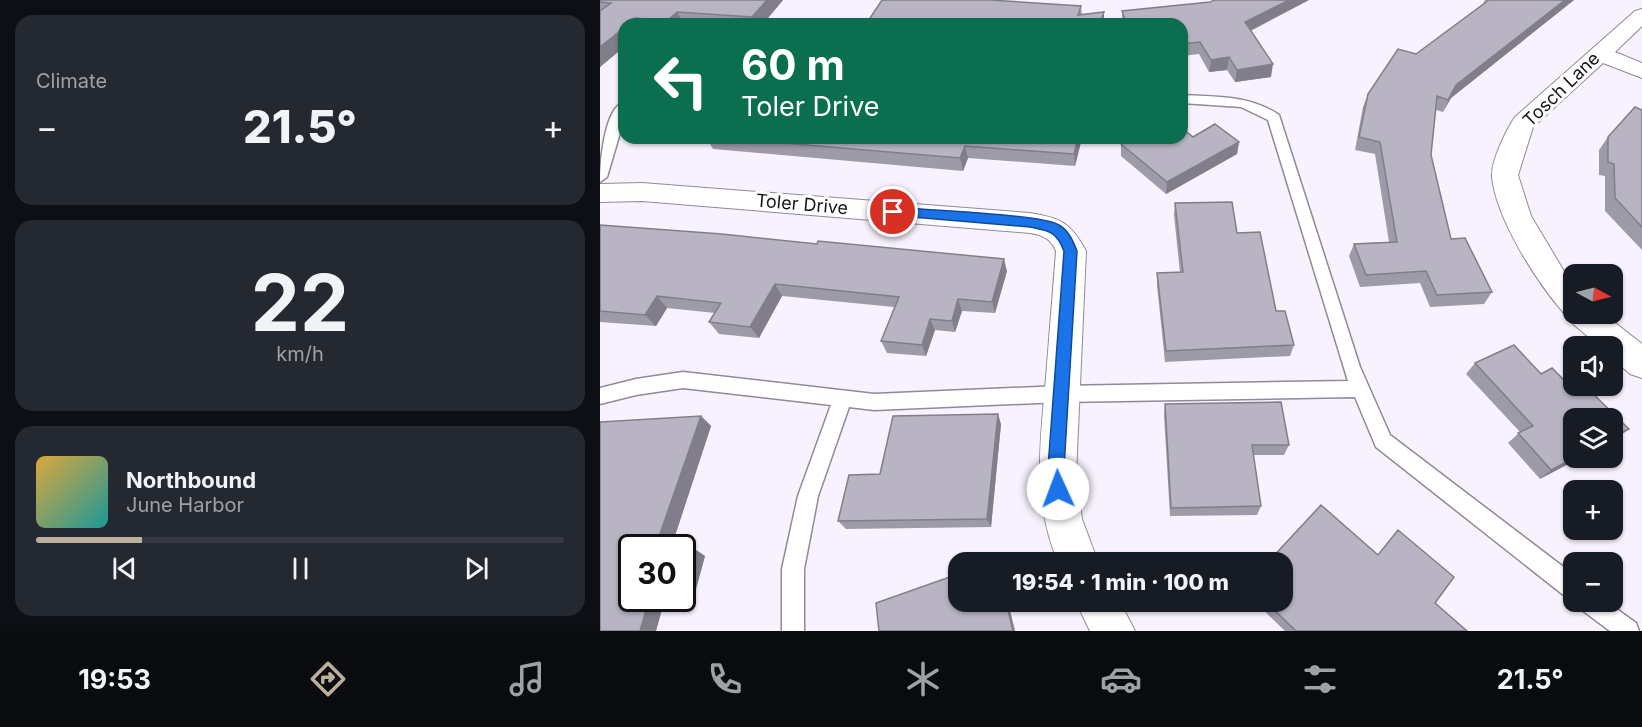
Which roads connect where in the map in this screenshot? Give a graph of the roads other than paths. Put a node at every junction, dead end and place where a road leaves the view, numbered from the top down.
1 (1642, 15) edge
2 (1599, 53) junction
3 (1642, 71) edge
4 (1188, 99) edge
5 (618, 118) edge
6 (600, 177) edge
7 (600, 193) edge
8 (1563, 291) edge
9 (1595, 324) edge
10 (1642, 364) edge
11 (1360, 389) junction
12 (1061, 394) junction
13 (600, 396) edge
14 (843, 398) junction
15 (1072, 552) edge
16 (1563, 580) edge
17 (1103, 612) edge
18 (1603, 612) edge
19 (793, 631) edge
20 (1114, 631) edge
21 (1628, 631) edge

1 - 2 street, Tosch Lane
2 - 3 street
2 - 8 street, Tosch Lane
4 - 11 lane
5 - 6 lane
7 - 12 street, Toler Drive
9 - 10 street
11 - 12 lane
11 - 16 lane
12 - 14 lane
12 - 15 street, Toler Drive
13 - 14 lane
14 - 19 lane
17 - 20 street
18 - 21 lane

